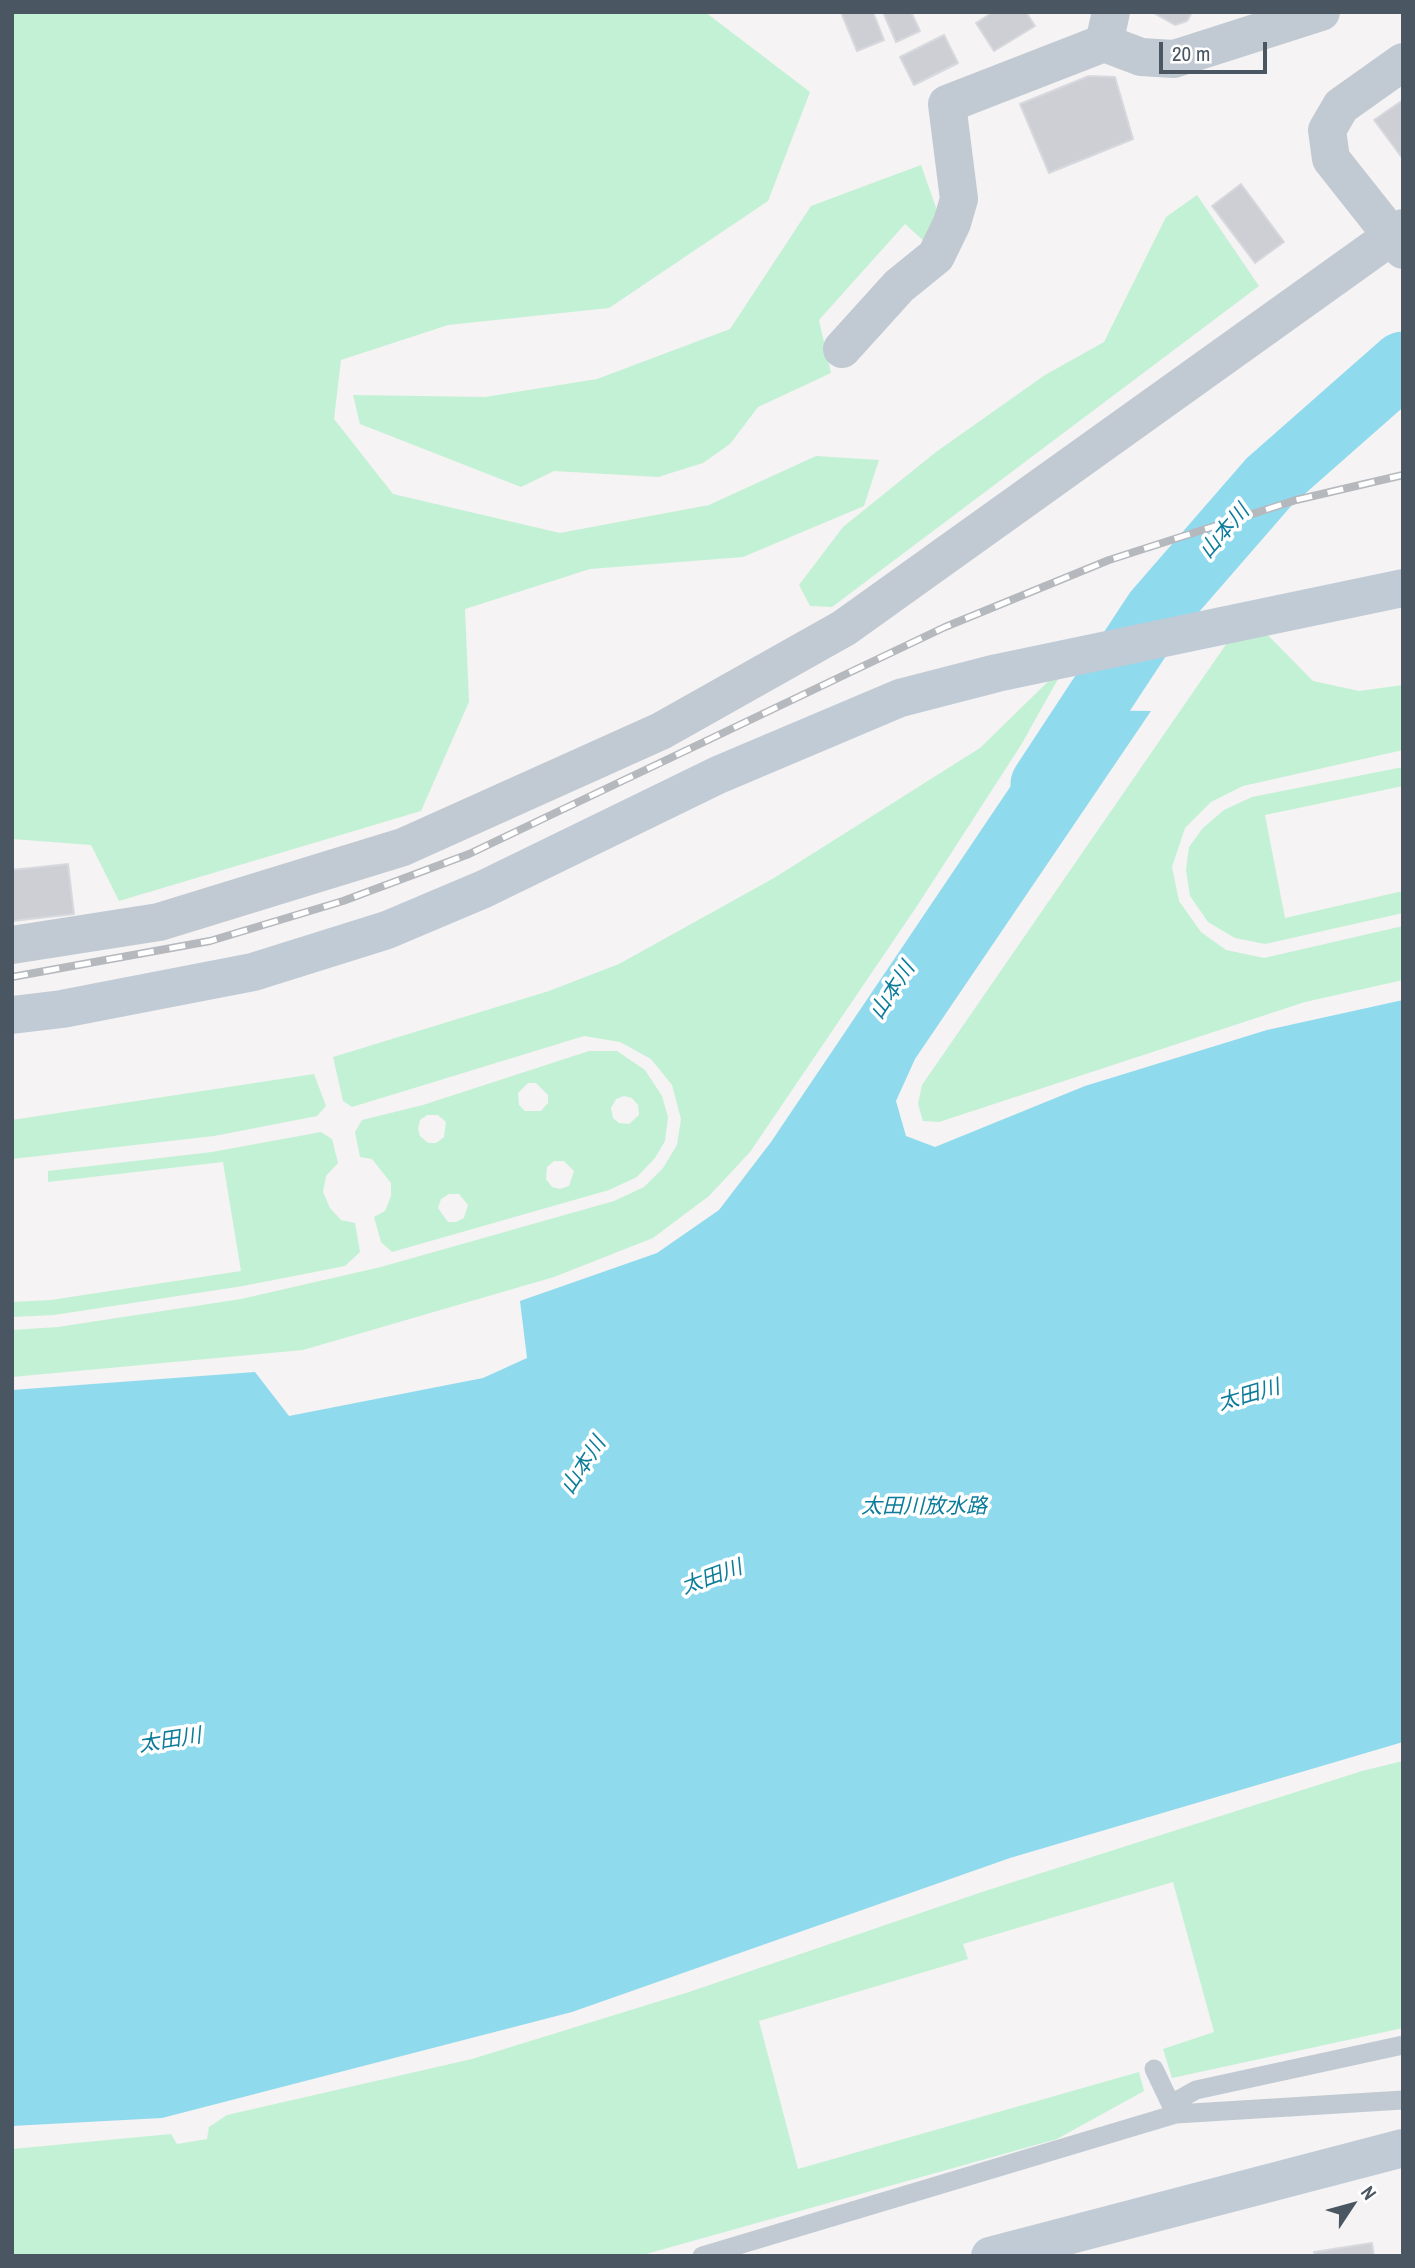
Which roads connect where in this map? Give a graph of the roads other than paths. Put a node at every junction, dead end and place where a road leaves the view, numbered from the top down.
1 (1321, 12) edge
2 (1107, 28) edge
3 (1403, 62) edge
4 (1399, 238) edge
5 (842, 349) dead end
6 (1403, 588) edge
7 (12, 945) edge
8 (12, 1015) edge
9 (1403, 2045) edge
10 (1154, 2069) dead end
11 (1403, 2100) edge
12 (1173, 2109) junction
13 (1403, 2148) edge
14 (702, 2256) edge
15 (990, 2256) edge

1 - 2 street
2 - 5 street
3 - 4 street
4 - 7 street
6 - 8 street
9 - 12 lane
10 - 12 lane
11 - 12 lane
12 - 14 lane
13 - 15 street

